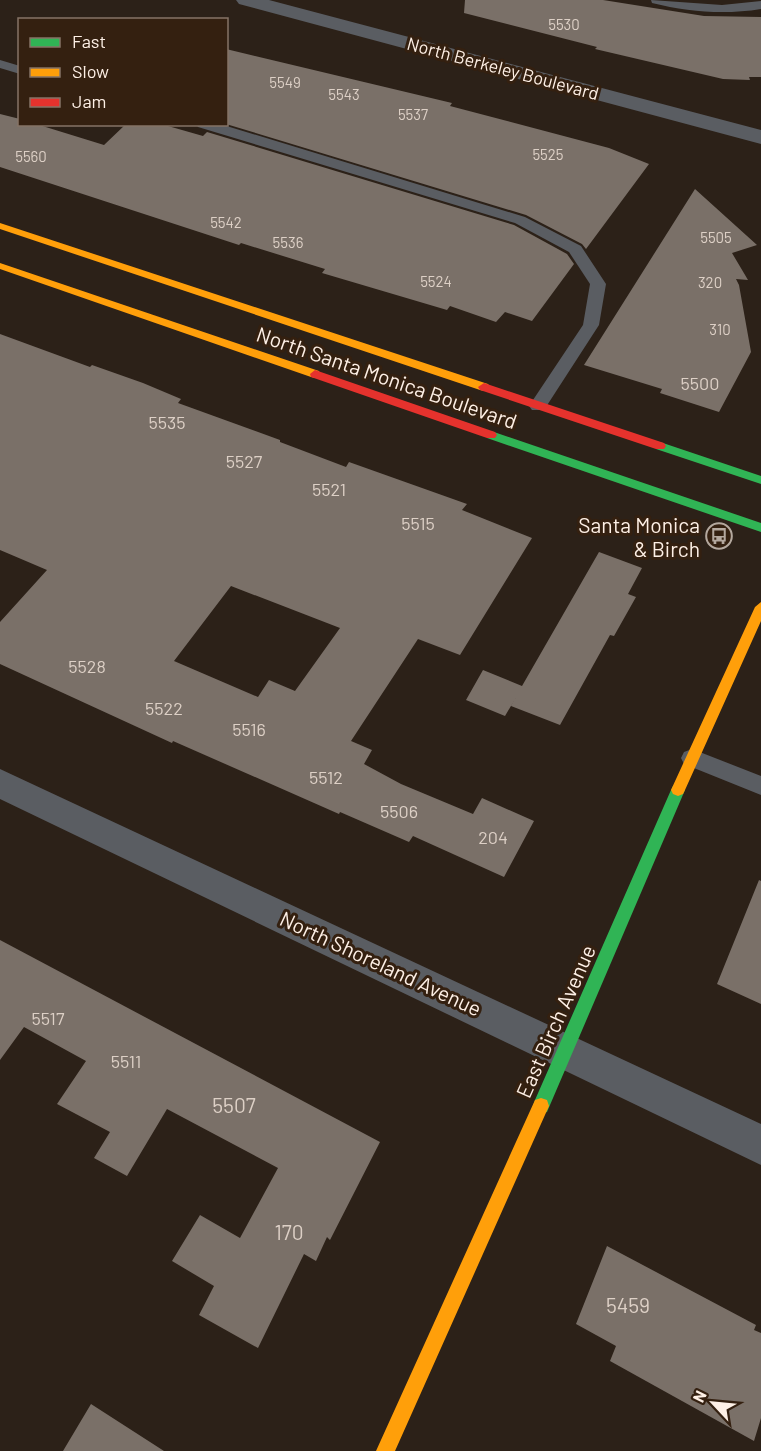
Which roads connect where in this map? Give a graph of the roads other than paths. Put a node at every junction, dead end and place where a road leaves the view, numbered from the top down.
1 (246, 0) edge
2 (657, 0) edge
3 (761, 5) edge
4 (0, 64) edge
5 (18, 68) edge
6 (210, 126) edge
7 (761, 137) edge
8 (0, 226) edge
9 (0, 266) edge
10 (538, 406) junction
11 (761, 480) edge
12 (761, 528) edge
13 (761, 607) edge
14 (692, 758) junction
15 (0, 783) edge
16 (761, 786) edge
17 (566, 1052) junction
18 (761, 1145) edge
19 (385, 1451) edge

1 - 7 street, North Berkeley Boulevard
2 - 3 lane
4 - 5 lane
6 - 10 lane
8 - 10 street, North Santa Monica Boulevard
9 - 12 street, North Santa Monica Boulevard
10 - 11 street, North Santa Monica Boulevard
13 - 14 street, East Birch Avenue
14 - 16 lane
14 - 17 street, East Birch Avenue
15 - 17 street, North Shoreland Avenue
17 - 18 street, North Shoreland Avenue
17 - 19 street, East Birch Avenue

